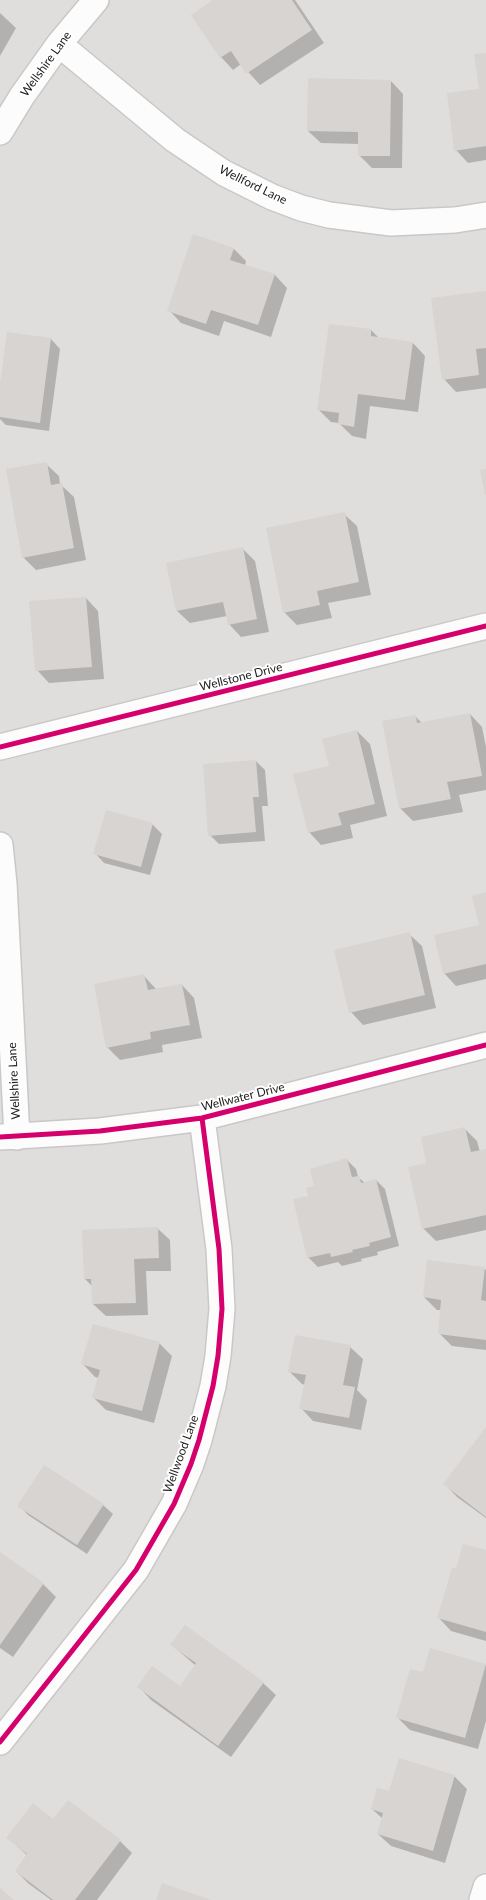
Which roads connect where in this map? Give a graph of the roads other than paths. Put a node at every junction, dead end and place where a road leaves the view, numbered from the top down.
1 (96, 0) edge
2 (59, 44) junction
3 (0, 132) edge
4 (486, 215) edge
5 (486, 626) edge
6 (0, 747) edge
7 (0, 845) edge
8 (486, 1045) edge
9 (202, 1118) junction
10 (8, 1137) edge
11 (0, 1742) edge
12 (486, 1887) edge
13 (482, 1900) edge

1 - 2 street, Wellshire Lane
2 - 3 street, Wellshire Lane
2 - 4 street, Wellford Lane
5 - 6 street, Wellstone Drive
7 - 10 street, Wellshire Lane
8 - 9 street, Wellwater Drive
9 - 10 street, Wellwater Drive
9 - 11 street, Wellwood Lane
12 - 13 street

